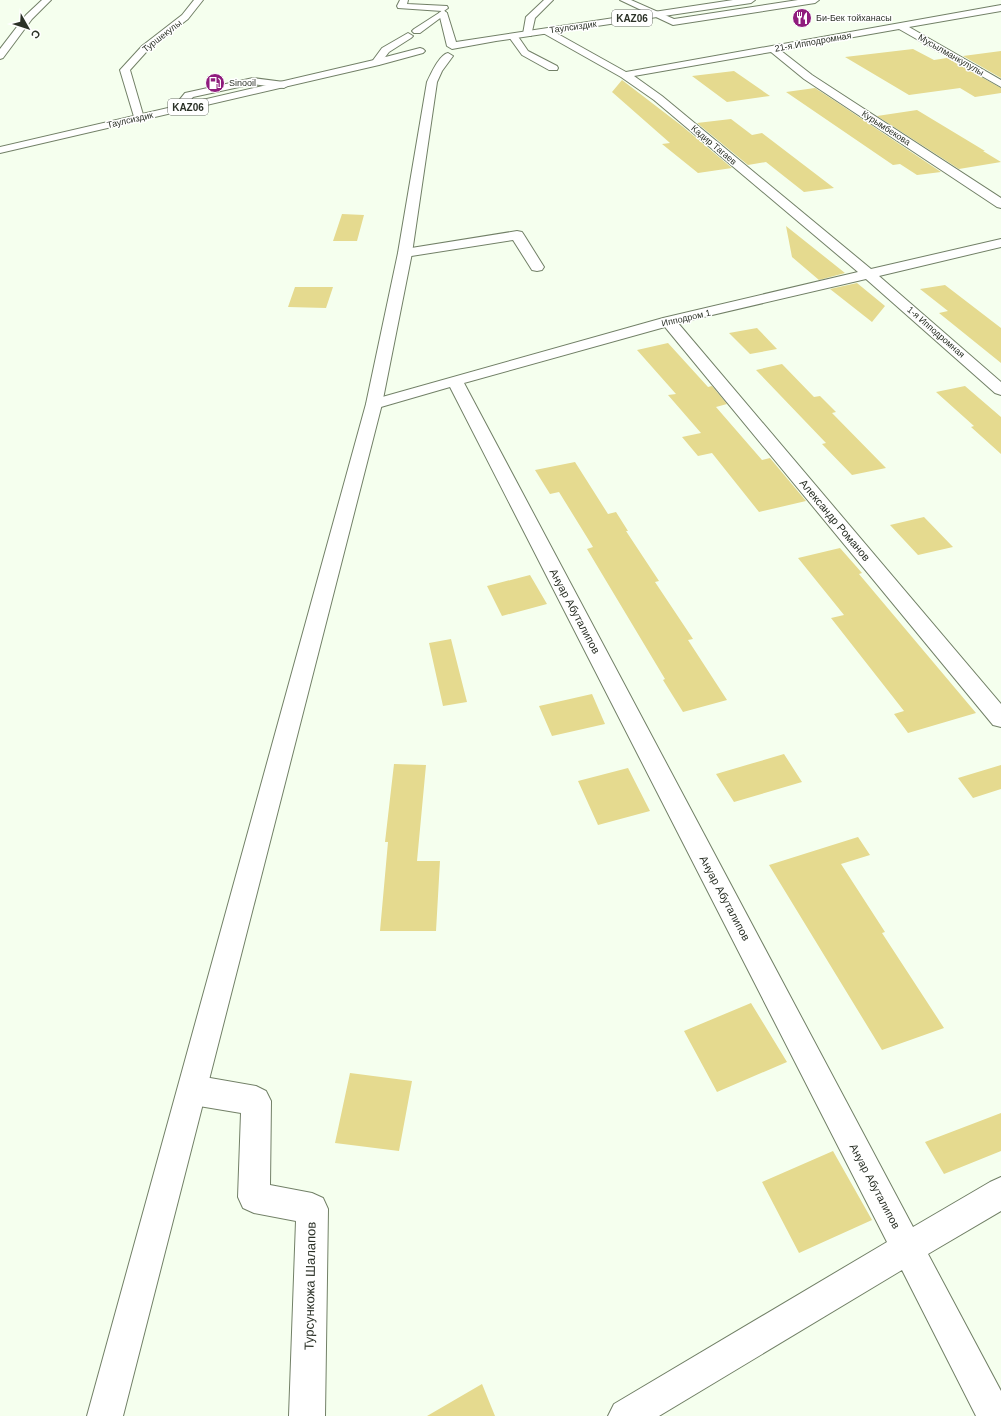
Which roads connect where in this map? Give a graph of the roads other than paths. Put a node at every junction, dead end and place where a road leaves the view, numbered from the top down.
1 (47, 0) edge
2 (199, 0) edge
3 (404, 0) edge
4 (550, 0) edge
5 (624, 0) edge
6 (751, 0) edge
7 (815, 0) edge
8 (715, 3) edge
9 (444, 7) edge
10 (1001, 8) edge
11 (657, 15) junction
12 (901, 26) junction
13 (546, 31) junction
14 (449, 32) junction
15 (437, 33) dead end
16 (528, 34) junction
17 (514, 37) junction
18 (496, 38) junction
19 (440, 45) dead end
20 (455, 48) junction
21 (773, 49) junction
22 (427, 52) junction
23 (0, 56) edge
24 (448, 56) junction
25 (388, 62) junction
26 (376, 63) junction
27 (406, 65) dead end
28 (553, 68) dead end
29 (625, 75) junction
30 (1001, 84) edge
31 (139, 118) junction
32 (0, 150) edge
33 (1001, 204) edge
34 (1001, 243) edge
35 (405, 253) junction
36 (537, 267) dead end
37 (870, 275) junction
38 (668, 322) junction
39 (455, 381) junction
40 (1001, 390) edge
41 (374, 404) junction
42 (1001, 719) edge
43 (192, 1090) junction
44 (1001, 1193) edge
45 (907, 1248) junction
46 (105, 1416) edge
47 (307, 1416) edge
48 (626, 1416) edge
49 (995, 1416) edge

1 - 23 street
2 - 31 street, Туршекулы
3 - 9 street
4 - 16 street
5 - 11 street
6 - 8 street, Таулсиздик / KAZ06
7 - 11 street
8 - 11 street, Таулсиздик / KAZ06
9 - 14 street
9 - 15 street
9 - 26 street
10 - 12 street, 21-я Ипподромная
11 - 13 street, Таулсиздик / KAZ06
12 - 21 street, 21-я Ипподромная
12 - 30 street, Мусылманкулулы
13 - 16 street, Таулсиздик / KAZ06
13 - 29 street, Кадир Тагаев
14 - 18 street
14 - 20 street
16 - 17 street, Таулсиздик / KAZ06
17 - 18 street, Таулсиздик / KAZ06
17 - 20 street, Таулсиздик / KAZ06
17 - 28 street
18 - 20 street, Таулсиздик / KAZ06
19 - 20 street
20 - 24 street
21 - 29 street, 21-я Ипподромная
21 - 33 street, Курымбекова
22 - 24 street
22 - 25 street, Таулсиздик / KAZ06
22 - 26 street, Таулсиздик / KAZ06
24 - 35 street
25 - 26 street, Таулсиздик / KAZ06
25 - 27 street
26 - 31 street, Таулсиздик / KAZ06
29 - 37 street, Кадир Тагаев
31 - 32 street, Таулсиздик / KAZ06
34 - 37 street, Ипподром 1
35 - 36 street
35 - 41 street
37 - 38 street, Ипподром 1
37 - 40 street, 1-я Ипподромная
38 - 39 street, Ипподром 1
38 - 42 street, Александр Романов
39 - 41 street, Ипподром 1
39 - 45 street, Ануар Абуталипов
41 - 43 street
43 - 46 street
43 - 47 street, Турсункожа Шалапов
44 - 45 street
45 - 48 street
45 - 49 street, Ануар Абуталипов

